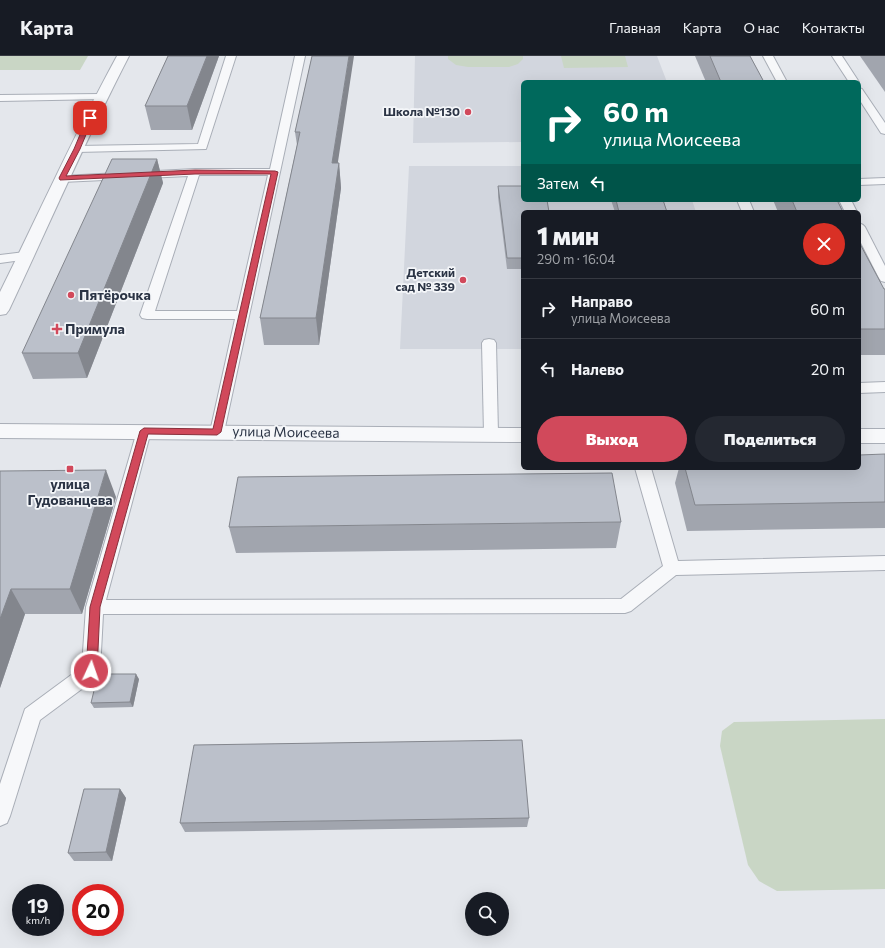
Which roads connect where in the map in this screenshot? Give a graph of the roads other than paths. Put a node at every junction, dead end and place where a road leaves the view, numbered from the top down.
1 (123, 56) edge
2 (231, 56) edge
3 (300, 56) edge
4 (768, 56) edge
5 (837, 56) edge
6 (781, 80) edge
7 (853, 80) edge
8 (861, 93) edge
9 (101, 97) junction
10 (0, 98) edge
11 (885, 131) edge
12 (77, 149) junction
13 (195, 172) junction
14 (275, 172) junction
15 (62, 178) junction
16 (885, 181) edge
17 (861, 182) edge
18 (861, 231) edge
19 (25, 256) junction
20 (0, 259) edge
21 (885, 278) edge
22 (0, 310) edge
23 (243, 315) junction
24 (489, 343) dead end
25 (885, 387) edge
26 (861, 388) edge
27 (0, 431) edge
28 (144, 431) junction
29 (217, 432) junction
30 (491, 434) junction
31 (521, 435) edge
32 (861, 436) edge
33 (885, 436) edge
34 (644, 470) edge
35 (885, 563) edge
36 (672, 568) junction
37 (95, 607) junction
38 (0, 816) edge

1 - 9 street
2 - 12 lane
3 - 14 lane
4 - 6 lane
5 - 7 lane
8 - 11 lane
9 - 10 lane
9 - 12 street
12 - 15 street
13 - 14 lane
13 - 15 lane
13 - 23 lane
14 - 23 lane
15 - 19 street
16 - 17 lane
18 - 21 lane
19 - 20 lane
19 - 22 street
23 - 29 lane
24 - 30 lane
25 - 26 lane
27 - 28 street, улица Моисеева
28 - 29 street, улица Моисеева
28 - 37 lane
29 - 30 street, улица Моисеева
30 - 31 street, улица Моисеева
32 - 33 street
34 - 36 lane
35 - 36 lane
36 - 37 lane
37 - 38 lane

